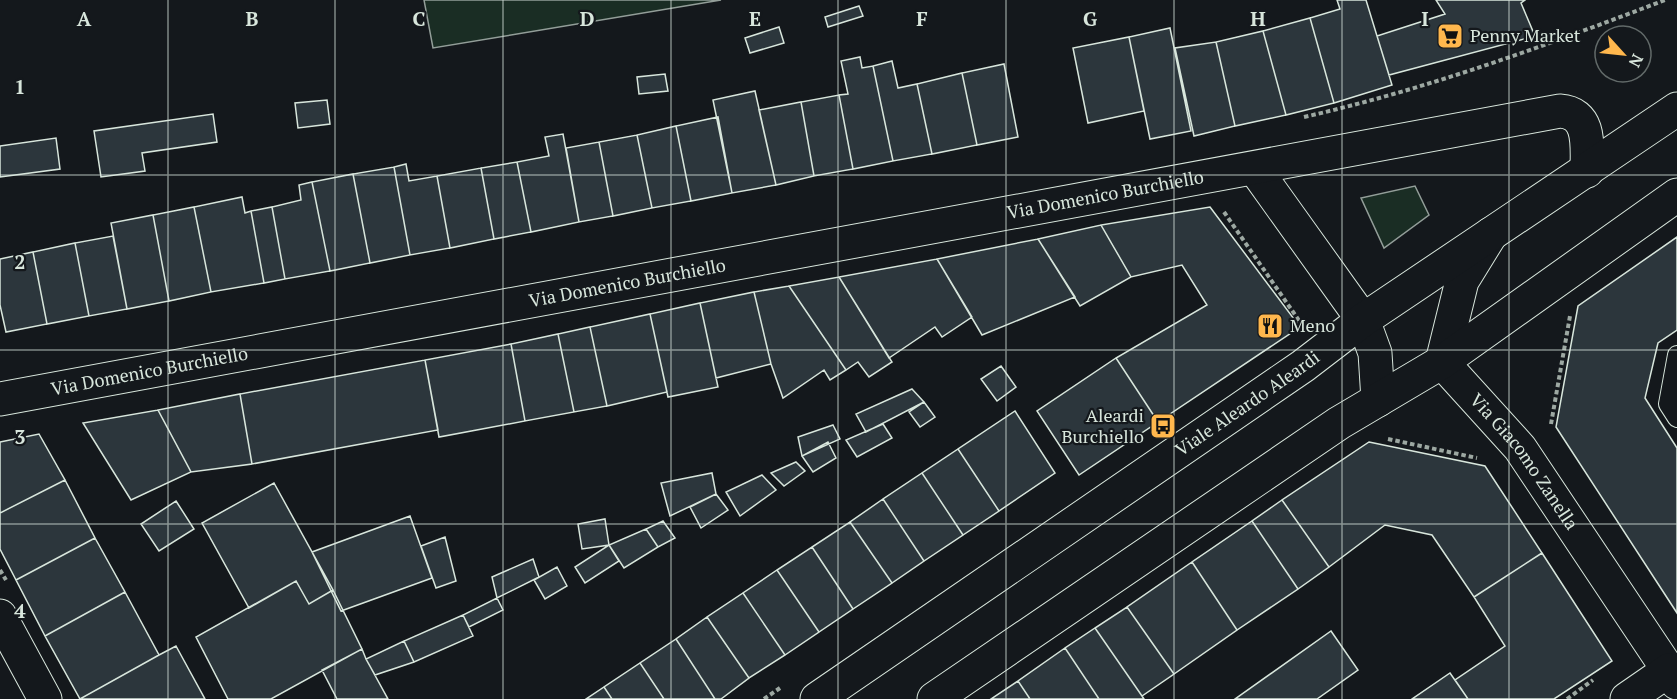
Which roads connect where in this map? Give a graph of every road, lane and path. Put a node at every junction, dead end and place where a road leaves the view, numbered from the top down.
1 (1665, 0) edge
2 (1677, 109) edge
3 (1303, 117) dead end
4 (1255, 169) junction
5 (1587, 171) junction
6 (1677, 195) edge
7 (1223, 211) dead end
8 (1491, 234) junction
9 (1572, 309) dead end
10 (1363, 320) junction
11 (1304, 328) dead end
12 (1677, 356) edge
13 (1442, 362) junction
14 (0, 399) edge
15 (1378, 400) junction
16 (1677, 418) edge
17 (1550, 428) dead end
18 (1385, 439) dead end
19 (1488, 460) dead end
20 (0, 616) edge
21 (1602, 674) dead end
22 (1673, 677) edge
23 (45, 699) edge
24 (817, 699) edge
25 (934, 699) edge
26 (1567, 699) edge
27 (1627, 699) edge

1 - 3 path
2 - 5 street, Viale Aleardo Aleardi
4 - 5 street, Via Domenico Burchiello
4 - 10 street
4 - 14 street, Via Domenico Burchiello
5 - 8 street, Viale Aleardo Aleardi
6 - 13 street
7 - 11 path
8 - 10 street, Viale Aleardo Aleardi
8 - 13 street
9 - 17 path
10 - 15 street
10 - 24 street, Viale Aleardo Aleardi
12 - 16 lane
13 - 15 street
13 - 22 street, Via Giacomo Zanella
15 - 25 street
18 - 19 path
20 - 23 street
21 - 26 path
22 - 27 street

